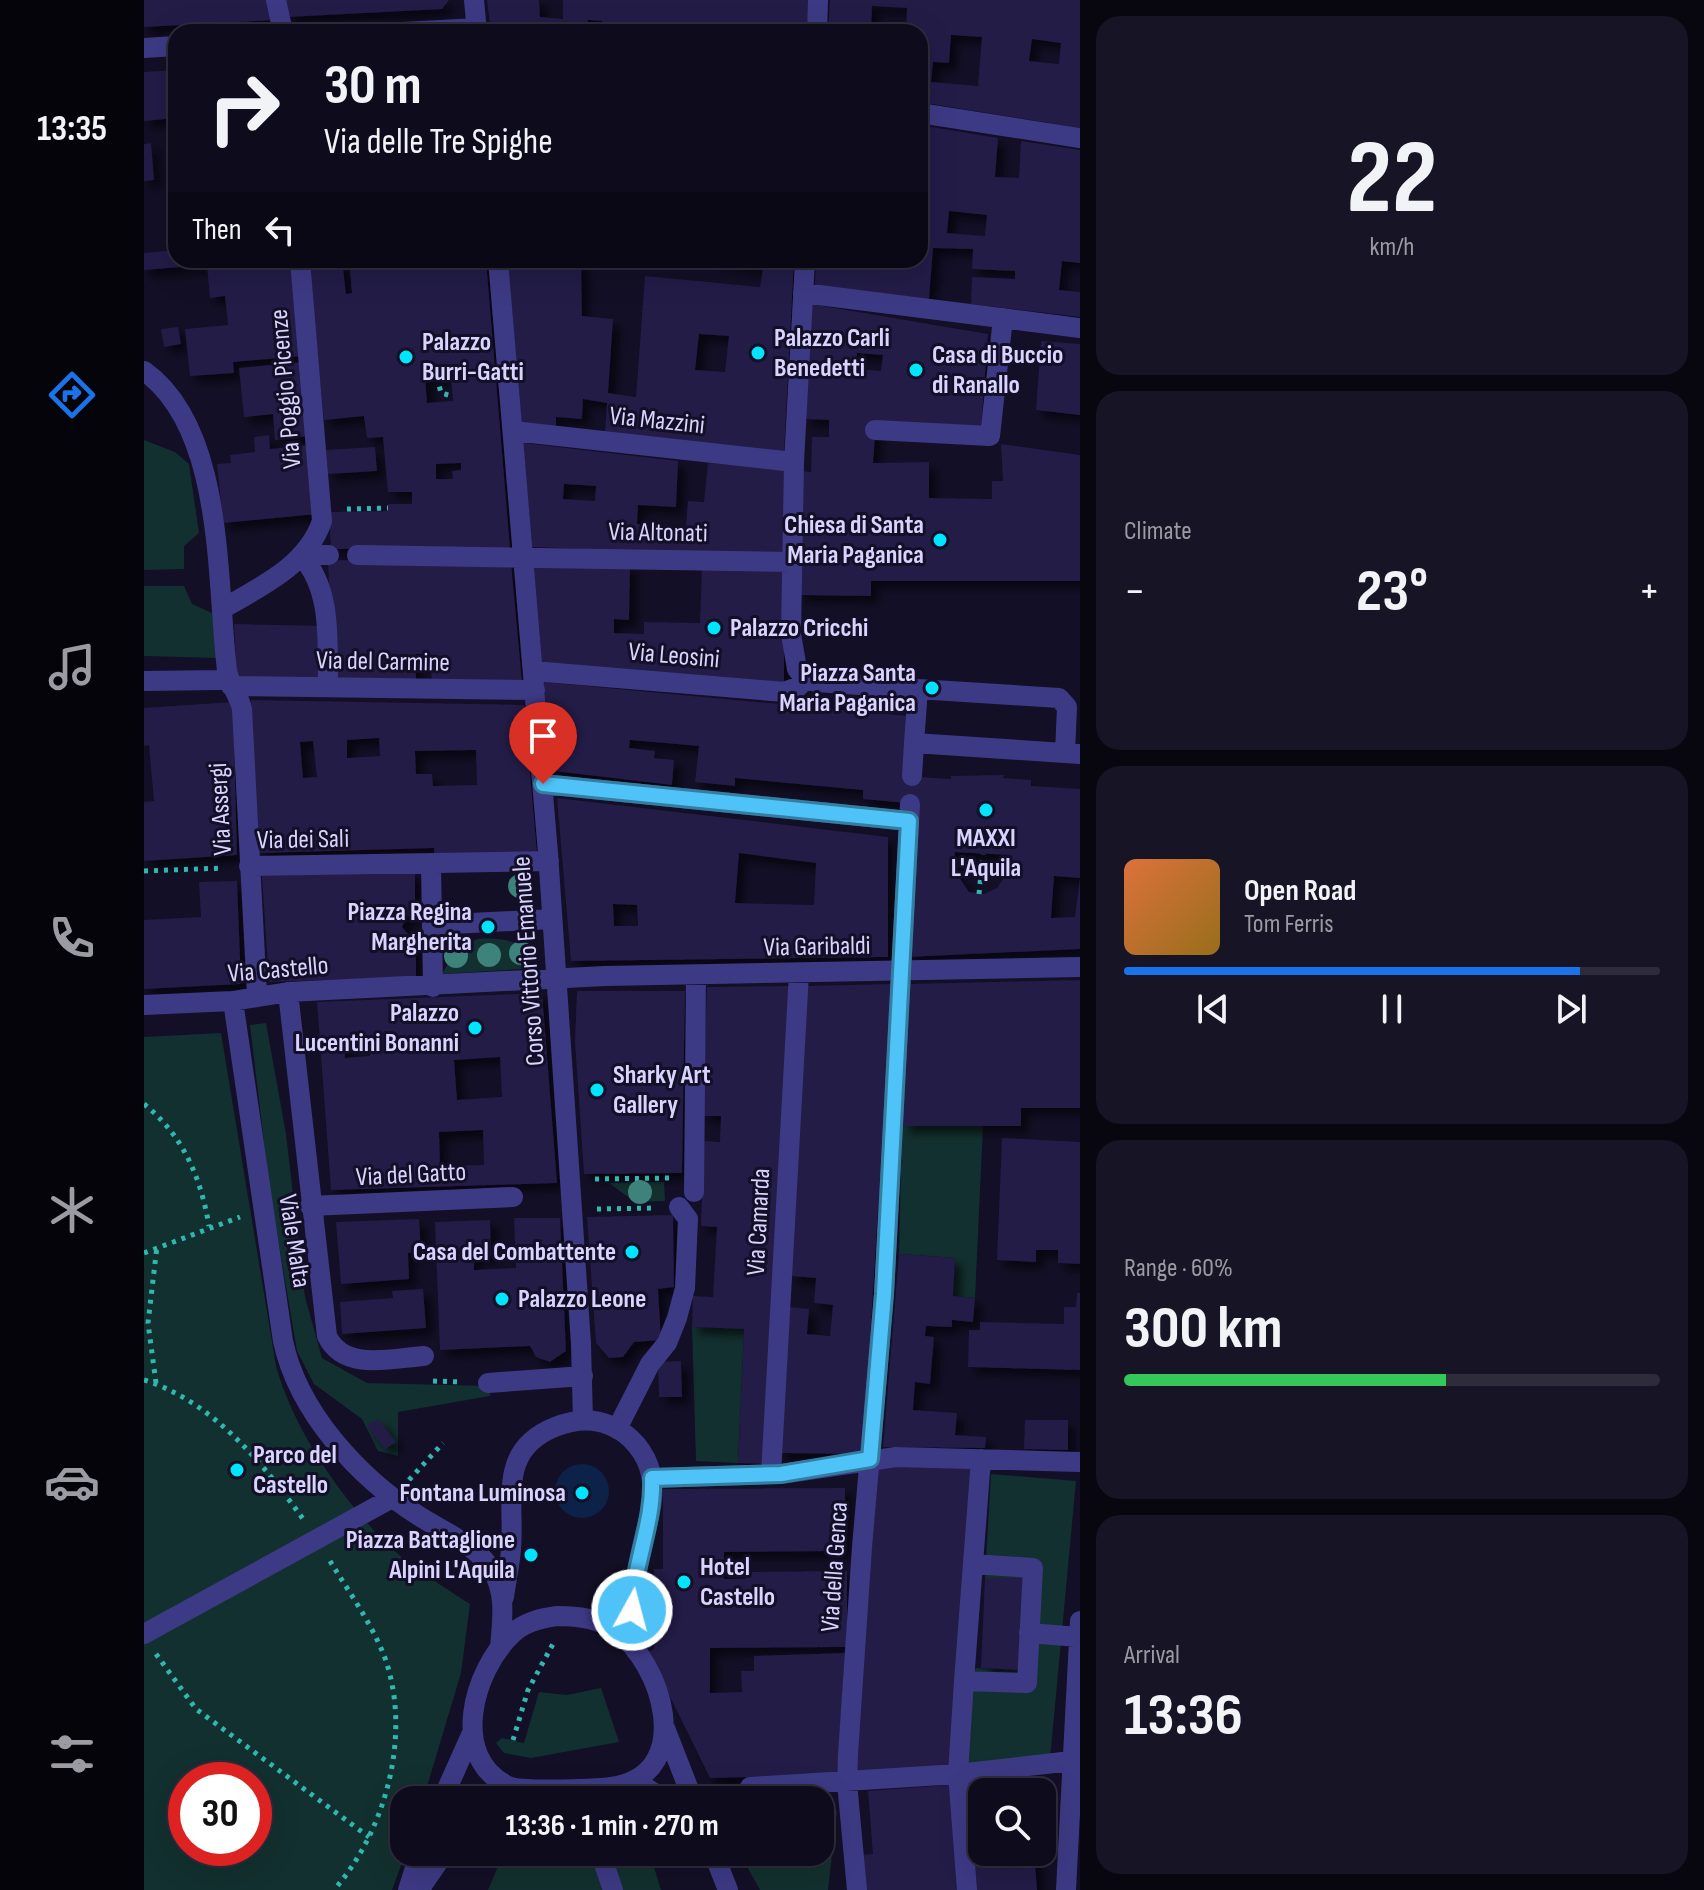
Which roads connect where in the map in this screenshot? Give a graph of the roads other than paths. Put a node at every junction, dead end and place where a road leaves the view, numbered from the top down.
1 (276, 0) edge
2 (474, 0) edge
3 (818, 0) edge
4 (281, 24) edge
5 (476, 24) edge
6 (817, 24) edge
7 (168, 46) edge
8 (144, 48) edge
9 (928, 114) edge
10 (1080, 138) edge
11 (301, 268) edge
12 (499, 268) edge
13 (805, 268) edge
14 (803, 293) junction
15 (1003, 318) junction
16 (1080, 328) edge
17 (144, 371) edge
18 (875, 430) dead end
19 (513, 431) junction
20 (794, 462) junction
21 (301, 555) junction
22 (329, 555) dead end
23 (357, 555) dead end
24 (523, 556) junction
25 (791, 562) junction
26 (223, 617) junction
27 (806, 679) junction
28 (144, 681) edge
29 (534, 681) junction
30 (225, 683) junction
31 (328, 687) junction
32 (918, 689) junction
33 (914, 743) junction
34 (1072, 754) edge
35 (912, 776) dead end
36 (543, 784) junction
37 (549, 861) junction
38 (423, 864) junction
39 (249, 866) junction
40 (552, 919) junction
41 (432, 925) junction
42 (1080, 967) edge
43 (900, 971) junction
44 (799, 973) junction
45 (696, 975) junction
46 (555, 979) junction
47 (424, 987) junction
48 (288, 992) junction
49 (257, 995) junction
50 (233, 1001) junction
51 (144, 1005) edge
52 (694, 1192) dead end
53 (513, 1197) dead end
54 (310, 1206) junction
55 (679, 1207) road end
56 (424, 1356) dead end
57 (583, 1376) junction
58 (488, 1383) dead end
59 (583, 1420) junction
60 (617, 1429) junction
61 (870, 1459) junction
62 (981, 1459) junction
63 (1080, 1462) edge
64 (771, 1474) junction
65 (652, 1478) junction
66 (392, 1498) junction
67 (973, 1564) junction
68 (503, 1602) junction
69 (1079, 1629) edge
70 (1029, 1633) junction
71 (148, 1641) edge
72 (500, 1648) junction
73 (637, 1654) junction
74 (964, 1681) junction
75 (664, 1724) junction
76 (471, 1735) junction
77 (1071, 1761) junction
78 (958, 1774) junction
79 (634, 1780) junction
80 (847, 1783) junction
81 (448, 1786) edge
82 (508, 1786) edge
83 (621, 1786) edge
84 (643, 1786) edge
85 (688, 1786) edge
86 (774, 1786) edge
87 (416, 1866) edge
88 (435, 1866) edge
89 (605, 1866) edge
90 (719, 1866) edge
91 (408, 1890) edge
92 (419, 1890) edge
93 (613, 1890) edge
94 (728, 1890) edge
95 (857, 1890) edge
96 (967, 1890) edge
97 (1066, 1890) edge

1 - 4 street
2 - 5 street
3 - 6 street
7 - 8 street
9 - 10 street
11 - 21 street, Via Poggio Picenze
12 - 19 street, Corso Vittorio Emanuele
13 - 14 street
14 - 15 street
14 - 20 street
15 - 16 street
15 - 18 street
17 - 26 street, Via Assergi
19 - 20 street, Via Mazzini
19 - 24 street, Corso Vittorio Emanuele
20 - 25 street
21 - 22 street
21 - 26 street
21 - 31 street
23 - 24 street, Via Altonati
24 - 25 street, Via Altonati
24 - 29 street, Corso Vittorio Emanuele
25 - 27 street
26 - 30 street, Via Assergi
27 - 29 street, Via Leosini
27 - 32 street
28 - 30 street, Via del Carmine
29 - 31 street, Via del Carmine
29 - 36 street, Corso Vittorio Emanuele
30 - 31 street, Via del Carmine
30 - 39 street, Via Assergi
32 - 33 street
32 - 34 street
33 - 34 street
33 - 35 street
36 - 37 street, Corso Vittorio Emanuele
36 - 43 street, Via della Genca
37 - 38 street
37 - 40 street, Corso Vittorio Emanuele
38 - 39 street, Via dei Sali
38 - 41 street
39 - 49 street, Via Assergi
40 - 41 street
40 - 46 street, Corso Vittorio Emanuele
41 - 47 street
42 - 43 street, Via Garibaldi
43 - 44 street, Via Garibaldi
43 - 61 street, Via della Genca
44 - 45 street, Via Garibaldi
44 - 64 street, Via Camarda
45 - 46 street, Via Garibaldi
45 - 52 street
46 - 47 street
46 - 57 street, Corso Vittorio Emanuele
47 - 48 street, Via Castello
48 - 49 street, Via Castello
48 - 54 street
49 - 50 street, Via Castello
50 - 51 street, Via Castello
50 - 66 street, Viale Malta
53 - 54 street, Via del Gatto
54 - 56 street
55 - 60 street
57 - 58 street
57 - 59 street, Corso Vittorio Emanuele
59 - 60 street
59 - 68 street
60 - 65 street
61 - 62 street
61 - 64 street
61 - 80 street, Via della Genca
62 - 63 street
62 - 67 street
64 - 65 street
65 - 73 street
66 - 68 street
66 - 71 street
67 - 70 street
67 - 74 street
68 - 72 street
69 - 70 street
69 - 77 street
70 - 74 street
72 - 73 street
72 - 76 street
73 - 75 street
74 - 78 street
75 - 79 street
75 - 85 street
76 - 81 street
76 - 82 street
77 - 78 street
77 - 97 street
78 - 80 street
78 - 96 street
79 - 83 street
79 - 84 street
80 - 86 street
80 - 95 street, Via della Genca
87 - 91 street
88 - 92 street
89 - 93 street
90 - 94 street

